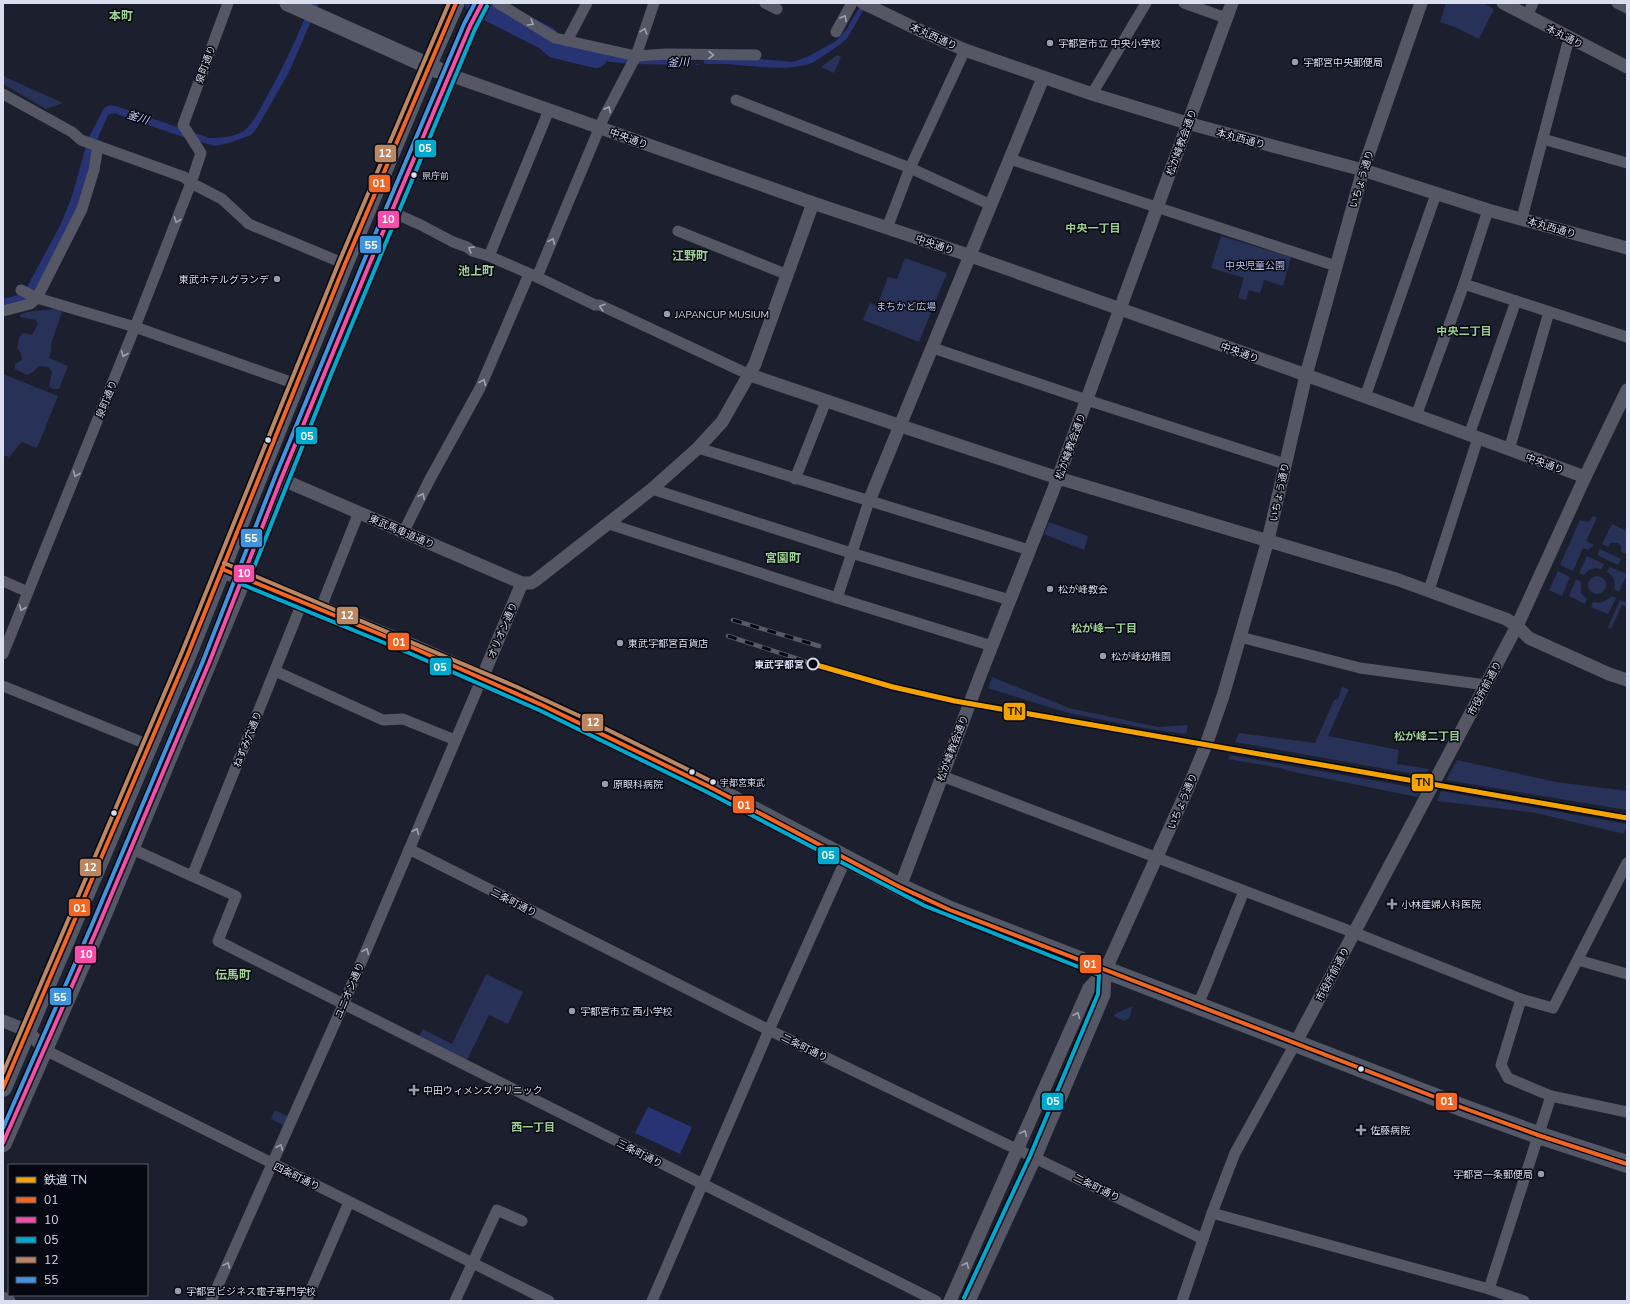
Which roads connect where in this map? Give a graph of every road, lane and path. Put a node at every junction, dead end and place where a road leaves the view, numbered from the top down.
1 (228, 3) edge
2 (288, 3) edge
3 (482, 3) edge
4 (498, 3) edge
5 (587, 3) edge
6 (654, 3) edge
7 (765, 3) edge
8 (852, 3) edge
9 (1146, 3) edge
10 (1184, 3) edge
11 (1232, 3) edge
12 (1421, 3) edge
13 (1503, 3) edge
14 (1533, 3) edge
15 (1617, 3) edge
16 (871, 5) edge
17 (454, 8) edge
18 (1627, 8) edge
19 (777, 9) dead end
20 (1527, 16) junction
21 (1226, 18) junction
22 (836, 32) dead end
23 (1570, 38) junction
24 (567, 41) junction
25 (965, 50) junction
26 (756, 55) dead end
27 (635, 57) junction
28 (428, 66) junction
29 (1627, 67) edge
30 (450, 75) junction
31 (1043, 78) junction
32 (3, 94) edge
33 (1092, 94) junction
34 (736, 100) dead end
35 (549, 110) junction
36 (1187, 123) junction
37 (600, 127) junction
38 (1543, 139) junction
39 (98, 146) junction
40 (1010, 159) junction
41 (1627, 163) edge
42 (910, 168) junction
43 (1363, 170) junction
44 (191, 183) junction
45 (1436, 194) junction
46 (813, 203) junction
47 (991, 205) junction
48 (1158, 207) junction
49 (1488, 210) junction
50 (392, 212) junction
51 (1522, 218) junction
52 (887, 228) junction
53 (678, 231) dead end
54 (1627, 248) edge
55 (489, 256) junction
56 (971, 256) junction
57 (346, 264) junction
58 (1336, 266) junction
59 (788, 275) junction
60 (533, 276) junction
61 (1464, 284) junction
62 (20, 290) dead end
63 (37, 298) junction
64 (1516, 301) junction
65 (1121, 310) junction
66 (3, 311) edge
67 (1549, 312) junction
68 (135, 327) junction
69 (1627, 337) edge
70 (933, 348) junction
71 (750, 374) junction
72 (1306, 375) junction
73 (296, 384) junction
74 (1626, 393) edge
75 (1365, 397) junction
76 (1086, 400) junction
77 (826, 401) junction
78 (1416, 416) junction
79 (900, 426) junction
80 (1473, 437) junction
81 (698, 448) junction
82 (1510, 450) junction
83 (1285, 464) junction
84 (1585, 477) junction
85 (795, 478) junction
86 (1058, 478) junction
87 (282, 479) junction
88 (652, 489) junction
89 (869, 502) junction
90 (358, 512) junction
91 (609, 524) junction
92 (404, 531) junction
93 (1268, 540) junction
94 (1029, 550) junction
95 (851, 553) junction
96 (222, 570) junction
97 (243, 578) junction
98 (3, 581) edge
99 (522, 583) junction
100 (1429, 590) junction
101 (28, 592) junction
102 (837, 598) junction
103 (1010, 600) junction
104 (302, 603) junction
105 (320, 610) junction
106 (1518, 626) junction
107 (1240, 637) junction
108 (992, 646) junction
109 (3, 654) edge
110 (274, 671) junction
111 (482, 678) junction
112 (1627, 680) edge
113 (1486, 685) junction
114 (3, 686) edge
115 (455, 740) junction
116 (149, 746) junction
117 (942, 776) junction
118 (130, 848) junction
119 (409, 850) junction
120 (1157, 858) junction
121 (846, 859) junction
122 (1627, 863) edge
123 (192, 876) junction
124 (900, 887) junction
125 (1244, 891) junction
126 (1355, 933) junction
127 (1578, 960) junction
128 (1105, 971) junction
129 (1627, 974) edge
130 (1521, 999) junction
131 (343, 1005) junction
132 (1197, 1006) junction
133 (3, 1021) edge
134 (769, 1030) junction
135 (28, 1031) junction
136 (1295, 1044) junction
137 (45, 1050) junction
138 (3, 1088) edge
139 (1551, 1096) junction
140 (1627, 1112) edge
141 (1538, 1136) junction
142 (3, 1143) edge
143 (1017, 1149) junction
144 (1035, 1158) junction
145 (273, 1164) junction
146 (1627, 1164) edge
147 (702, 1184) junction
148 (349, 1202) junction
149 (1212, 1213) junction
150 (522, 1221) dead end
151 (1203, 1239) junction
152 (472, 1263) junction
153 (1488, 1289) junction
154 (3, 1298) edge
155 (9, 1301) edge
156 (211, 1301) edge
157 (306, 1301) edge
158 (455, 1301) edge
159 (549, 1301) edge
160 (652, 1301) edge
161 (936, 1301) edge
162 (950, 1301) edge
163 (969, 1301) edge
164 (1182, 1301) edge
165 (1524, 1301) edge

1 - 44 street, 泉町通り
2 - 28 main road, 中央通り
3 - 30 main road
4 -> 24 street
5 - 24 street
27 -> 6 street
7 - 19 street
22 -> 8 street
9 - 33 street
10 - 21 street
11 - 21 street, 松が峰教会通り
12 - 43 street, いちょう通り
13 - 20 street, 本丸通り
14 - 20 street
15 - 18 street
16 - 25 street, 本丸西通り
17 - 28 main road
20 - 23 street, 本丸通り
21 - 36 street, 松が峰教会通り
23 - 29 street, 本丸通り
23 - 38 street
24 - 27 street
25 - 31 street, 本丸西通り
25 - 42 street
27 -> 26 street
37 -> 27 street
28 - 30 main road, 中央通り
28 - 57 main road
30 - 35 street, 中央通り
30 - 50 main road
31 - 33 street, 本丸西通り
31 - 40 street
32 - 39 street
33 - 36 street, 本丸西通り
34 - 42 street
35 - 37 street, 中央通り
35 - 55 street
36 - 43 street, 本丸西通り
36 - 48 street, 松が峰教会通り
37 - 46 street, 中央通り
60 -> 37 street
38 - 41 street
38 - 51 street
39 - 44 street
39 - 63 street
40 - 47 street
40 - 48 street
42 - 47 street
42 - 52 street
43 - 45 street, 本丸西通り
43 - 58 street, いちょう通り
44 - 57 street
44 -> 68 street, 泉町通り
45 - 49 street, 本丸西通り
45 - 75 street
46 - 52 street, 中央通り
46 - 59 street
47 - 56 street
48 - 58 street
48 - 65 street, 松が峰教会通り
49 - 51 street, 本丸西通り
49 - 61 street
55 -> 50 street
50 - 87 main road
51 - 54 street, 本丸西通り
52 - 56 street, 中央通り
53 - 59 street
55 - 60 street
56 - 65 street, 中央通り
56 - 70 street
57 - 73 main road
58 - 72 street, いちょう通り
59 - 71 street
71 -> 60 street
92 -> 60 street
61 - 64 street
61 - 78 street
62 - 63 street
63 - 66 street
63 - 68 street
64 - 67 street
64 - 80 street
65 - 72 street, 中央通り
65 - 76 street, 松が峰教会通り
67 - 69 street
67 - 82 street
68 - 73 street
68 -> 101 street, 泉町通り
70 - 76 street
70 - 79 street
71 - 77 street
71 - 81 street
72 - 75 street, 中央通り
72 - 83 street, いちょう通り
73 - 96 main road
74 - 84 street, 市役所前通り
75 - 78 street, 中央通り
76 - 83 street
76 - 86 street, 松が峰教会通り
77 - 79 street
77 - 85 street
78 - 80 street, 中央通り
79 - 86 street
79 - 89 street
80 - 82 street, 中央通り
80 - 100 street
81 - 85 street
81 - 88 street
82 - 84 street, 中央通り
83 - 93 street, いちょう通り
84 - 106 street, 市役所前通り
85 - 89 street
86 - 93 street
86 - 94 street, 松が峰教会通り
87 - 90 street, 東武馬車道通り
87 - 97 main road
88 - 91 street
88 - 95 street
89 - 94 street
89 - 95 street
90 - 92 street, 東武馬車道通り
90 - 105 street
91 - 99 street
91 - 102 street
92 - 99 street, 東武馬車道通り
93 - 100 street
93 - 107 street, いちょう通り
94 - 103 street, 松が峰教会通り
95 - 102 street
95 - 103 street
96 - 97 highway
96 - 116 highway
97 - 104 highway
97 - 118 highway
98 - 101 street
99 - 111 street, オリオン通り
100 - 106 street
101 -> 109 street, 泉町通り
102 - 108 street
103 - 108 street, 松が峰教会通り
104 - 105 highway
104 - 110 street, ねずみ穴通り
105 - 111 highway
106 - 112 street
106 - 113 street, 市役所前通り
107 - 113 street
107 - 120 street, いちょう通り
108 - 117 street, 松が峰教会通り
110 - 115 street
110 - 123 street, ねずみ穴通り
111 - 115 street, ユニオン通り
111 - 121 highway
113 - 126 street, 市役所前通り
114 - 116 street
119 -> 115 street, ユニオン通り
116 - 135 highway
117 - 120 street
117 - 124 street, 松が峰教会通り
118 - 123 street
118 - 137 highway
131 -> 119 street, ユニオン通り
119 - 134 street, 二条町通り
120 - 125 street
120 - 128 street, いちょう通り
121 - 124 highway
121 - 134 street
122 - 127 street
123 - 131 street, 三条町通り
124 - 128 highway
125 - 126 street
125 - 132 street
126 - 130 street
126 - 136 street, 市役所前通り
127 - 129 street
127 - 130 street
128 - 132 highway
143 -> 128 street
128 - 144 street
130 - 139 street
145 -> 131 street, ユニオン通り
131 - 147 street, 三条町通り
132 - 136 highway
133 - 135 street
134 - 143 street, 二条町通り
134 - 147 street
135 - 137 street
135 - 138 highway
136 - 141 highway
136 - 149 street
137 - 142 highway
137 - 145 street, 四条町通り
139 - 140 street
139 - 141 street
141 - 146 highway
141 - 153 street
143 - 144 street, 二条町通り
162 -> 143 street
144 - 151 street, 二条町通り
144 - 163 street
145 - 148 street, 四条町通り
156 -> 145 street, ユニオン通り
147 - 160 street
147 - 161 street, 三条町通り
148 - 152 street, 四条町通り
148 - 157 street
149 - 151 street
149 - 153 street
150 - 152 street
151 - 164 street
152 - 158 street
152 - 159 street, 四条町通り
153 - 165 street
154 - 155 street

